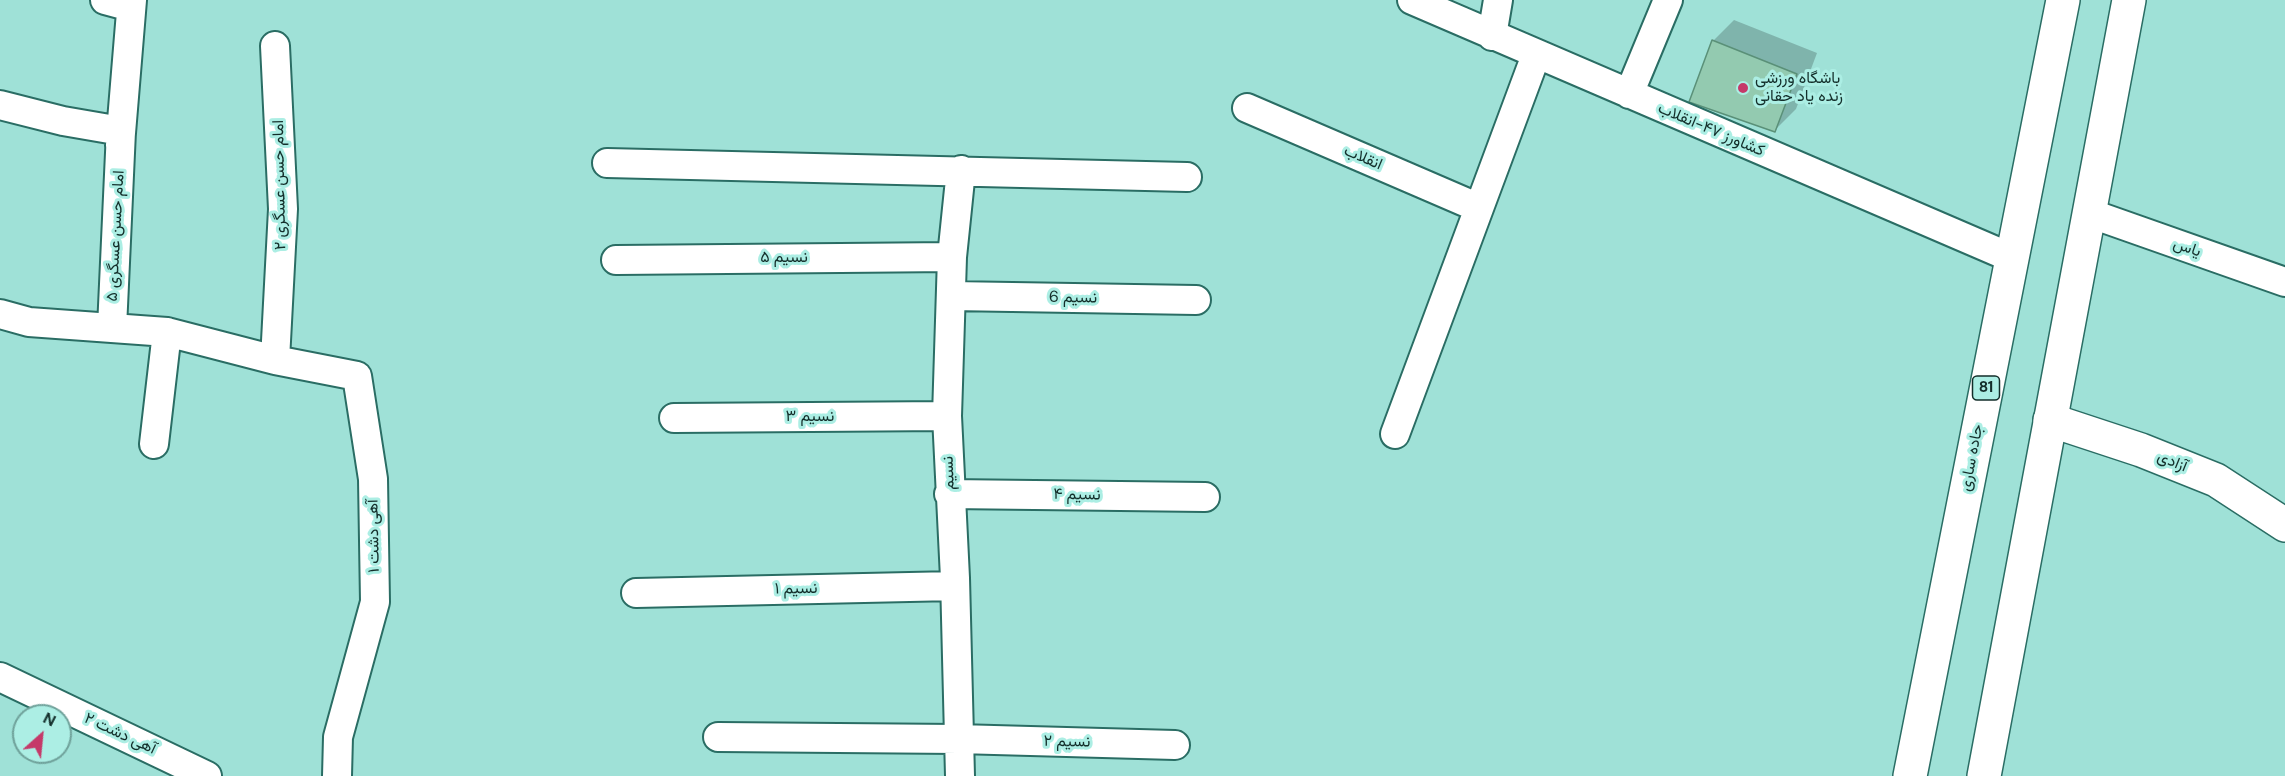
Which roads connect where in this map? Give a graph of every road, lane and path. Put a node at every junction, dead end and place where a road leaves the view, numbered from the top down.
1 (1412, 0) edge
2 (1498, 0) edge
3 (1668, 0) edge
4 (2063, 0) edge
5 (2129, 0) edge
6 (123, 2) edge
7 (1491, 36) junction
8 (276, 46) dead end
9 (1536, 55) junction
10 (1629, 94) junction
11 (0, 105) edge
12 (1247, 108) dead end
13 (121, 138) junction
14 (607, 163) dead end
15 (961, 170) junction
16 (1187, 177) dead end
17 (1479, 208) junction
18 (2089, 213) junction
19 (952, 257) junction
20 (2012, 258) junction
21 (616, 260) dead end
22 (2285, 282) edge
23 (951, 296) junction
24 (1196, 300) dead end
25 (0, 314) edge
26 (111, 328) junction
27 (167, 332) junction
28 (275, 360) junction
29 (946, 416) junction
30 (674, 418) dead end
31 (2050, 420) junction
32 (1395, 434) dead end
33 (154, 444) dead end
34 (949, 494) junction
35 (1205, 497) dead end
36 (2285, 525) edge
37 (955, 586) junction
38 (636, 593) dead end
39 (0, 677) edge
40 (717, 737) dead end
41 (958, 739) junction
42 (1175, 745) dead end
43 (207, 776) edge
44 (337, 776) edge
45 (960, 776) edge
46 (1910, 776) edge
47 (1984, 776) edge

1 - 7 street, کشاورز ۴۷-انقلاب
2 - 7 street
3 - 10 street
4 - 20 main road, جاده ساری / 81
5 - 18 main road
6 - 13 street, امام حسن عسگری ۵
7 - 9 street, کشاورز ۴۷-انقلاب
8 - 28 street, امام حسن عسگری ۲
9 - 10 street, کشاورز ۴۷-انقلاب
9 - 17 street
10 - 20 street, کشاورز ۴۷-انقلاب
11 - 13 street
12 - 17 street, انقلاب
13 - 26 street, امام حسن عسگری ۵
14 - 15 street
15 - 16 street
15 - 19 street, نسیم
17 - 32 street
18 - 22 street, یاس
18 - 31 main road
19 - 21 street, نسیم ۵
19 - 23 street, نسیم
20 - 46 main road, جاده ساری / 81
23 - 24 street, نسیم 6
23 - 29 street, نسیم
25 - 26 street
26 - 27 street
27 - 28 street
27 - 33 street
28 - 44 street, آهی دشت ۱
29 - 30 street, نسیم ۳
29 - 34 street, نسیم
31 - 36 main road, آزادی
31 - 47 main road
34 - 35 street, نسیم ۴
34 - 37 street, نسیم
37 - 38 street, نسیم ۱
37 - 41 street, نسیم
39 - 43 street, آهی دشت ۲
40 - 41 street, نسیم ۲
41 - 42 street, نسیم ۲
41 - 45 street, نسیم

